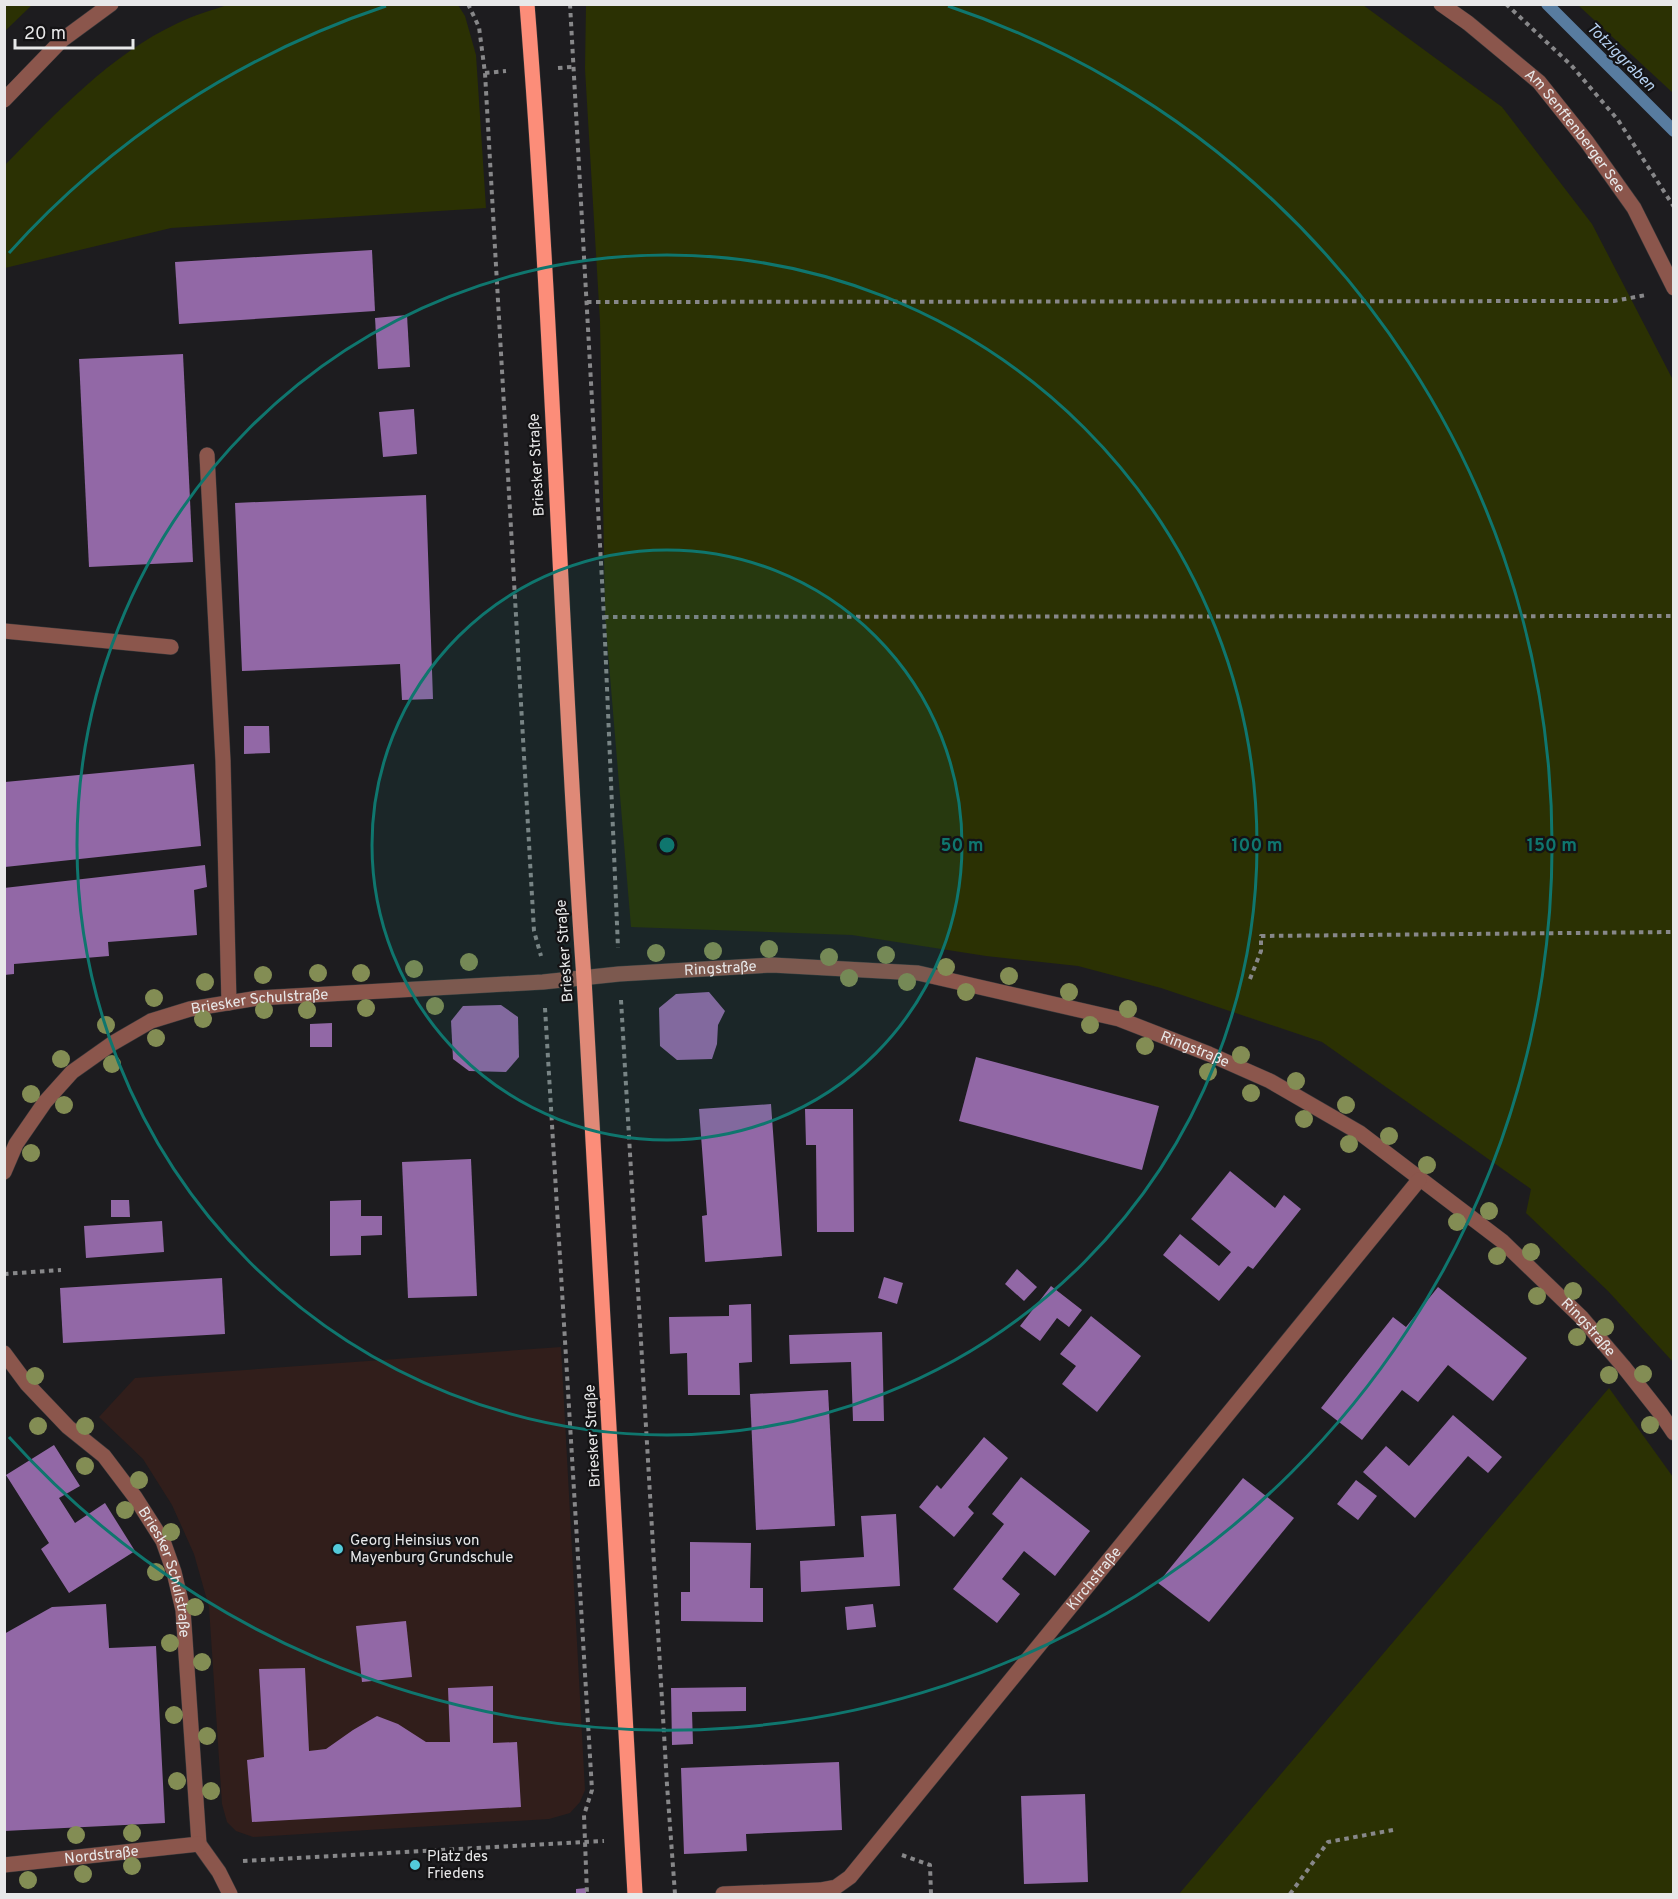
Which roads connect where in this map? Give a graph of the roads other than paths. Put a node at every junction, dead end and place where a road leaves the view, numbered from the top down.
1 (111, 4) edge
2 (527, 4) edge
3 (1441, 4) edge
4 (4, 100) edge
5 (1674, 288) edge
6 (207, 455) dead end
7 (4, 631) edge
8 (171, 647) dead end
9 (584, 979) junction
10 (229, 1003) junction
11 (4, 1172) edge
12 (1419, 1180) junction
13 (4, 1353) edge
14 (1674, 1433) edge
15 (199, 1844) junction
16 (4, 1865) edge
17 (230, 1894) edge
18 (635, 1894) edge
19 (723, 1894) edge

1 - 4 street
2 - 9 main road, Briesker Straße
3 - 5 street, Am Senftenberger See
6 - 10 street
7 - 8 street
9 - 10 street, Briesker Schulstraße
9 - 12 street, Ringstraße
9 - 18 main road, Briesker Straße
10 - 11 street, Briesker Schulstraße
12 - 14 street, Ringstraße
12 - 19 street, Kirchstraße
13 - 15 street, Briesker Schulstraße
15 - 16 street, Nordstraße
15 - 17 street

